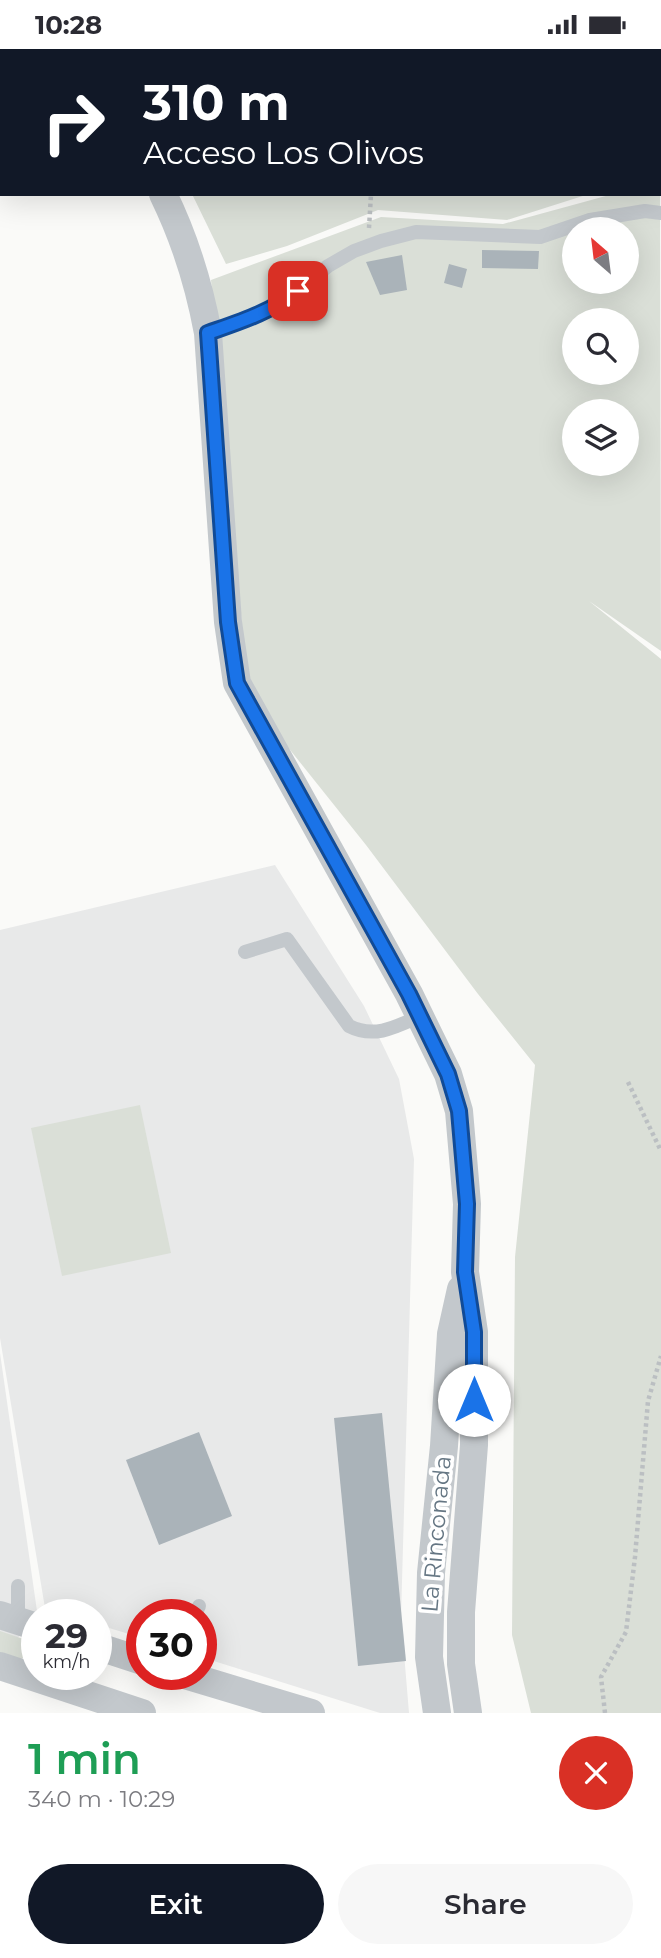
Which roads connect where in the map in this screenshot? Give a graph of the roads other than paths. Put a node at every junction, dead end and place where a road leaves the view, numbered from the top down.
1 (164, 196) edge
2 (661, 213) edge
3 (208, 333) junction
4 (245, 952) dead end
5 (419, 1016) junction
6 (465, 1272) junction
7 (433, 1530) junction
8 (468, 1531) junction
9 (18, 1586) dead end
10 (18, 1621) edge
11 (0, 1666) edge
12 (21, 1672) edge
13 (217, 1685) edge
14 (70, 1690) edge
15 (106, 1707) edge
16 (142, 1713) edge
17 (311, 1713) edge
18 (437, 1713) edge
19 (468, 1713) edge

1 - 3 street, La Rinconada
2 - 3 lane
3 - 5 street, La Rinconada
4 - 5 lane
5 - 6 street, La Rinconada
6 - 7 street, La Rinconada
6 - 8 street, La Rinconada
7 - 8 street
7 - 18 street, La Rinconada
8 - 19 street, La Rinconada
9 - 10 lane
11 - 12 street
13 - 17 street
14 - 15 street
15 - 16 street

